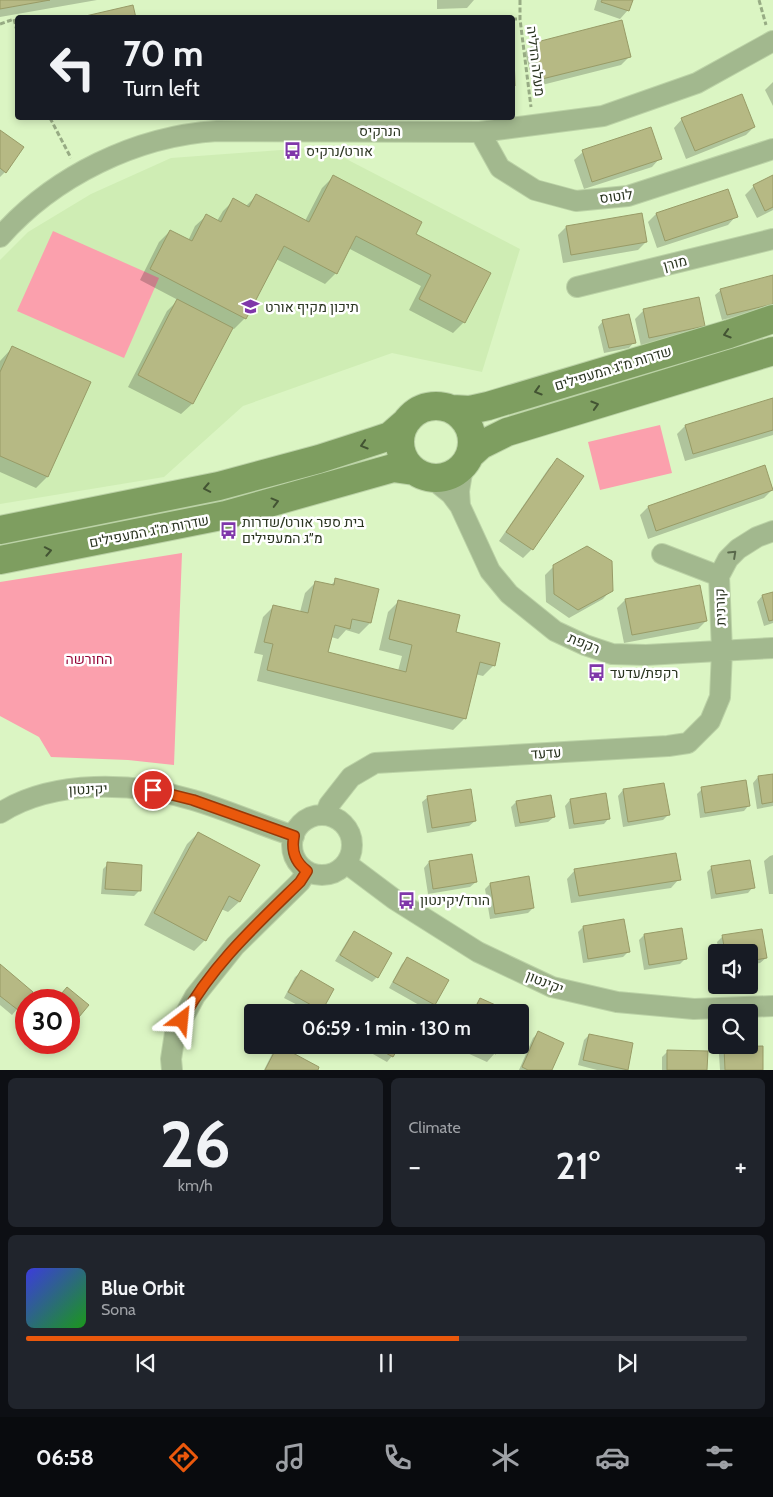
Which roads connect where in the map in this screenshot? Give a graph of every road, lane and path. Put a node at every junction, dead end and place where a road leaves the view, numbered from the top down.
1 (520, 0) edge
2 (758, 0) edge
3 (515, 19) edge
4 (520, 19) junction
5 (15, 23) edge
6 (0, 24) edge
7 (772, 42) edge
8 (51, 120) edge
9 (533, 124) junction
10 (480, 132) junction
11 (773, 149) edge
12 (78, 172) junction
13 (0, 237) edge
14 (773, 239) edge
15 (577, 287) dead end
16 (773, 319) edge
17 (773, 351) edge
18 (452, 410) junction
19 (406, 422) junction
20 (467, 461) junction
21 (422, 474) junction
22 (460, 506) junction
23 (0, 530) edge
24 (773, 531) edge
25 (662, 554) dead end
26 (0, 560) edge
27 (719, 576) junction
28 (773, 648) edge
29 (722, 651) junction
30 (0, 813) edge
31 (325, 815) junction
32 (294, 836) junction
33 (346, 863) junction
34 (307, 871) junction
35 (773, 1006) edge
36 (172, 1070) edge

1 - 4 path, מעלה הדליה
2 - 7 path
3 - 4 path
4 - 9 path, מעלה הדליה
5 - 6 path
7 - 9 street, הנרקיס
8 - 12 path
9 - 10 street, הנרקיס
10 - 11 street, לוטוס
10 - 12 street, הנרקיס
12 - 13 street, הנרקיס
14 - 15 street, מורן
16 -> 18 main road, שדרות מ"ג המעפילים
20 -> 17 main road
18 - 19 main road
18 - 20 main road
19 - 21 main road
19 -> 23 main road
20 - 21 main road
20 - 22 street, רקפת
21 - 22 street, רקפת
26 -> 21 main road, שדרות מ"ג המעפילים
22 - 29 street, רקפת
27 -> 24 street, קורנית
25 - 27 street
27 - 29 street, קורנית
28 - 29 street, רקפת
29 - 31 street, עדעד
30 - 32 street, יקינטון
31 - 32 street
31 - 33 street
32 - 34 street
33 - 34 street
33 - 35 street, יקינטון
34 - 36 street

